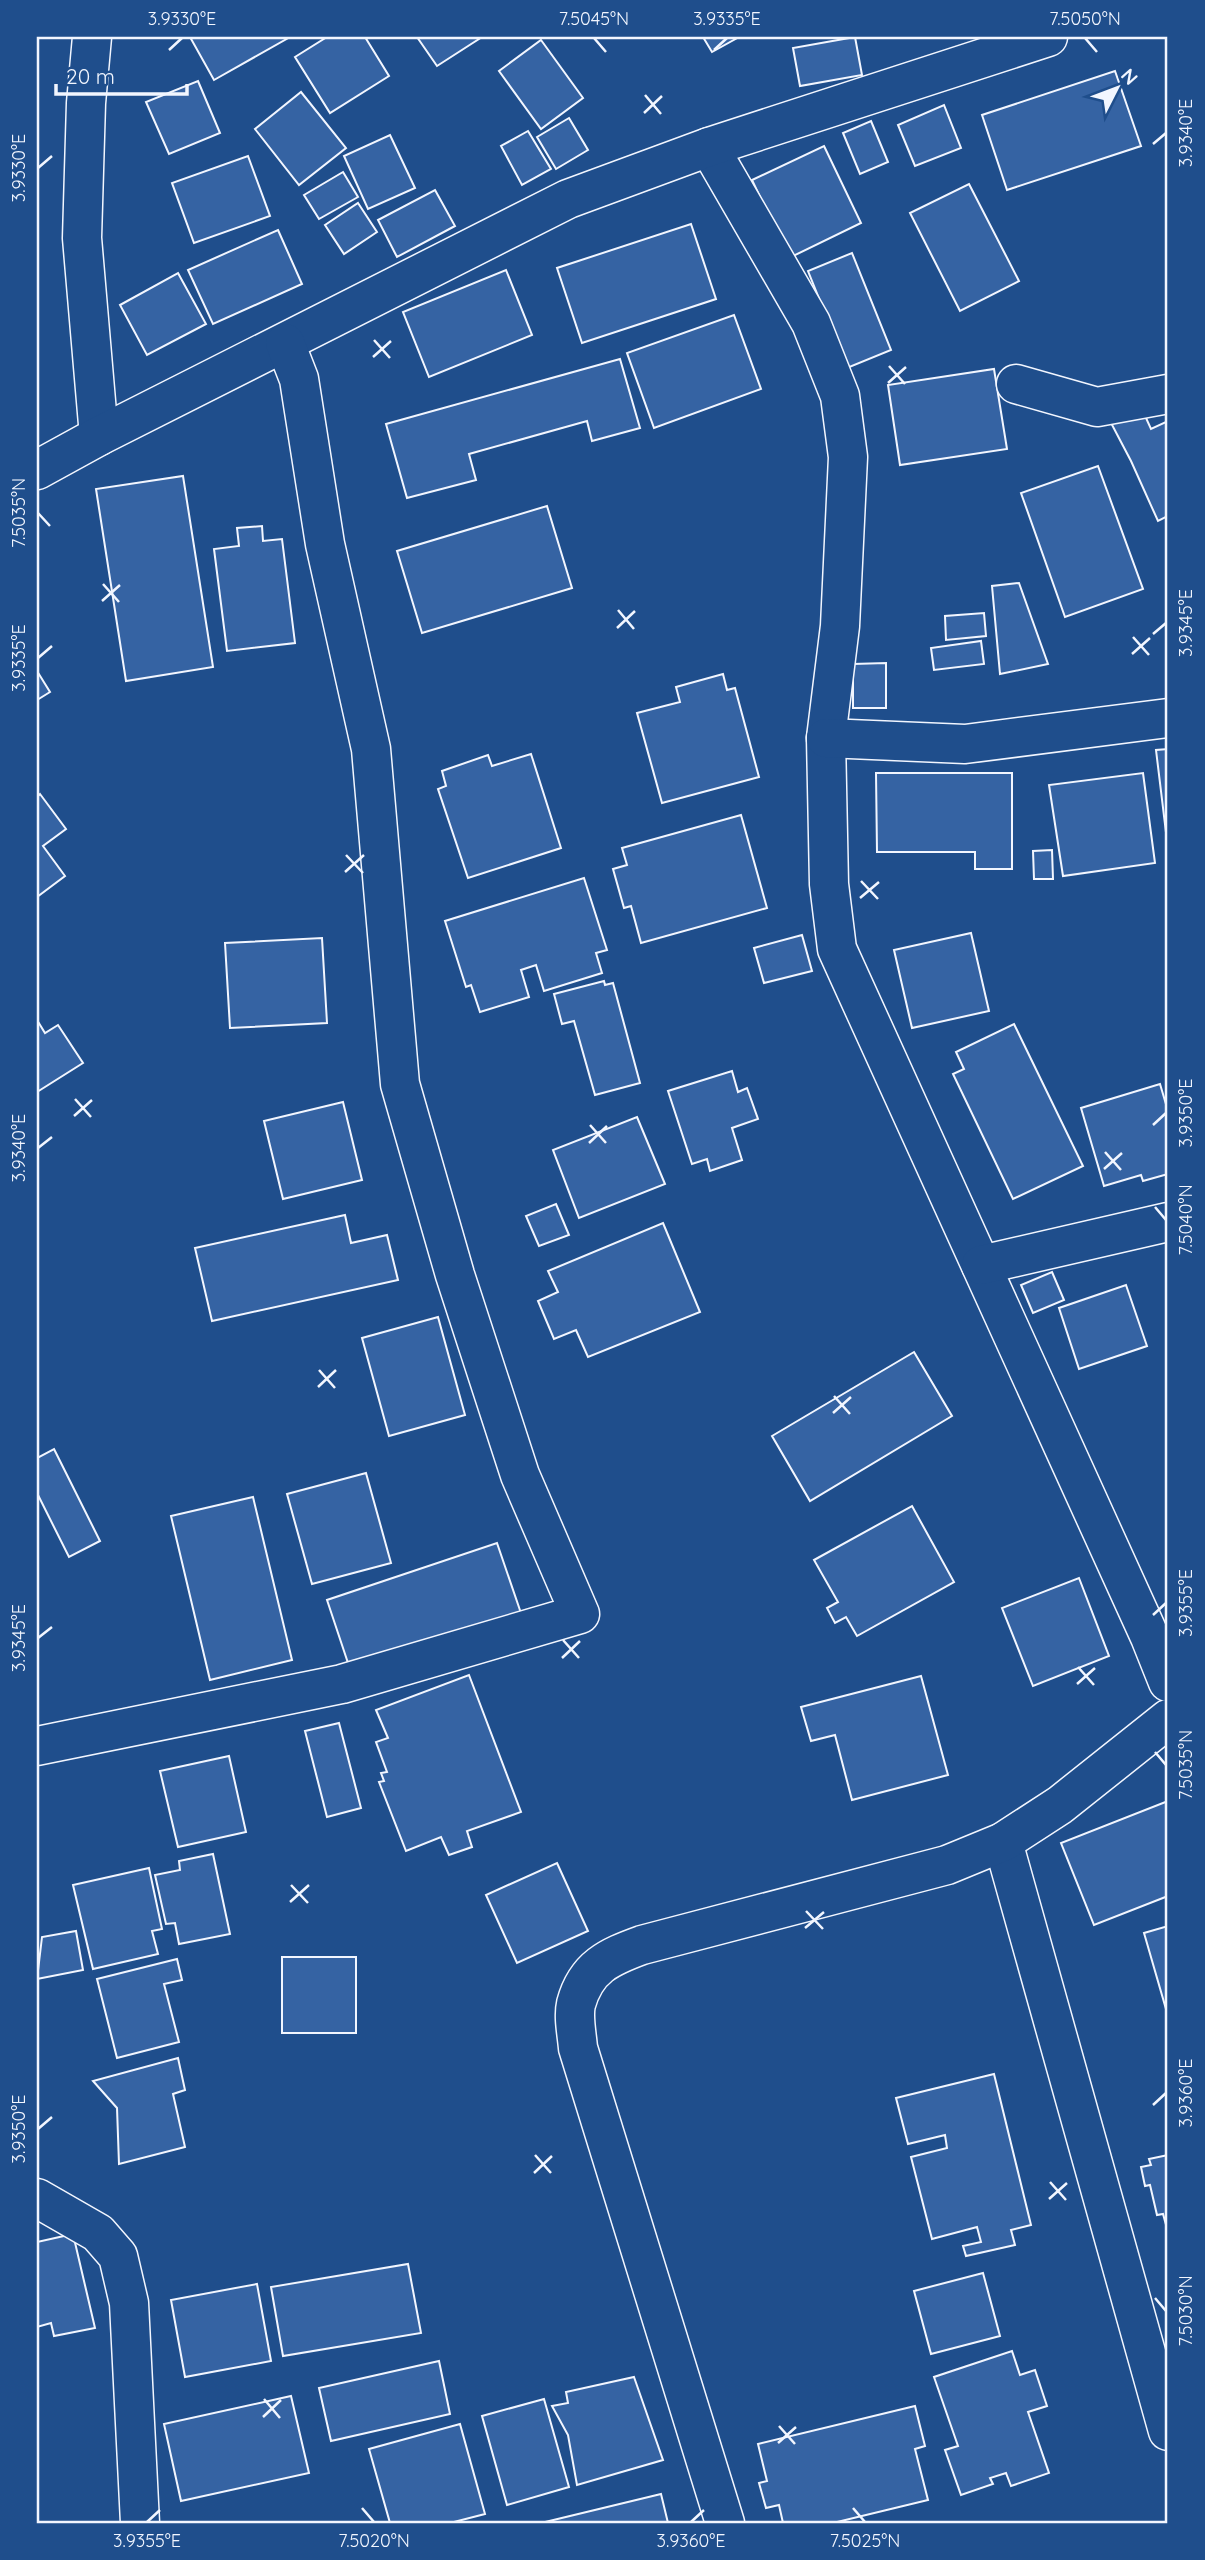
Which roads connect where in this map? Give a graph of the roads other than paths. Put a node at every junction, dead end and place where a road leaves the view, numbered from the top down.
1 (92, 37) edge
2 (1048, 37) edge
3 (709, 147) junction
4 (285, 343) junction
5 (1016, 384) dead end
6 (1168, 394) edge
7 (99, 436) junction
8 (37, 470) edge
9 (1168, 718) edge
10 (826, 738) junction
11 (1168, 1222) edge
12 (981, 1265) junction
13 (1159, 1633) edge
14 (1168, 1682) edge
15 (1168, 1719) edge
16 (38, 1755) edge
17 (1003, 1842) junction
18 (37, 2198) edge
19 (1168, 2431) edge
20 (140, 2523) edge
21 (725, 2523) edge

1 - 7 street
2 - 3 street
3 - 4 street
3 - 10 street
4 - 7 street
4 - 16 street
5 - 6 street
7 - 8 street
9 - 10 street
10 - 12 street
11 - 12 street
12 - 13 street
13 - 14 street
15 - 17 street
17 - 19 street
17 - 21 street
18 - 20 street

